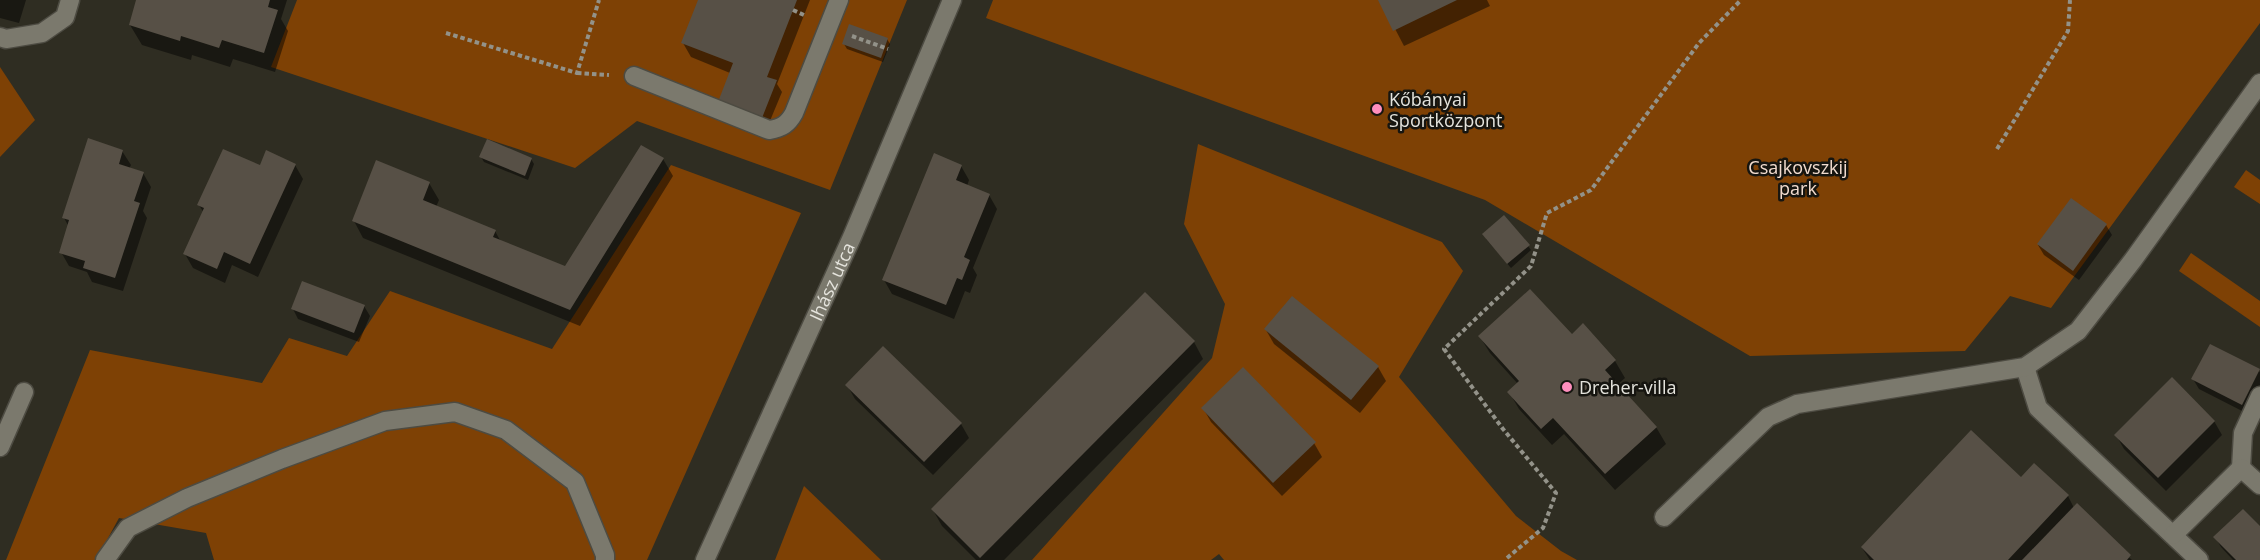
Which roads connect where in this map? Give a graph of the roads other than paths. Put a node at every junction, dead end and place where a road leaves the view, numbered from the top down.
1 (70, 0) edge
2 (839, 0) edge
3 (952, 0) edge
4 (0, 37) edge
5 (634, 76) road end
6 (2260, 83) edge
7 (2025, 368) junction
8 (24, 392) dead end
9 (2260, 396) edge
10 (0, 447) edge
11 (2241, 468) junction
12 (2260, 485) edge
13 (1664, 516) dead end
14 (2173, 535) junction
15 (105, 560) edge
16 (605, 560) edge
17 (705, 560) edge
18 (2199, 560) edge

1 - 4 street
2 - 5 street
3 - 17 street, Ihász utca
6 - 7 street
7 - 13 street
7 - 14 street
8 - 10 street
9 - 11 street
11 - 12 street
11 - 14 street
14 - 18 street
15 - 16 street

